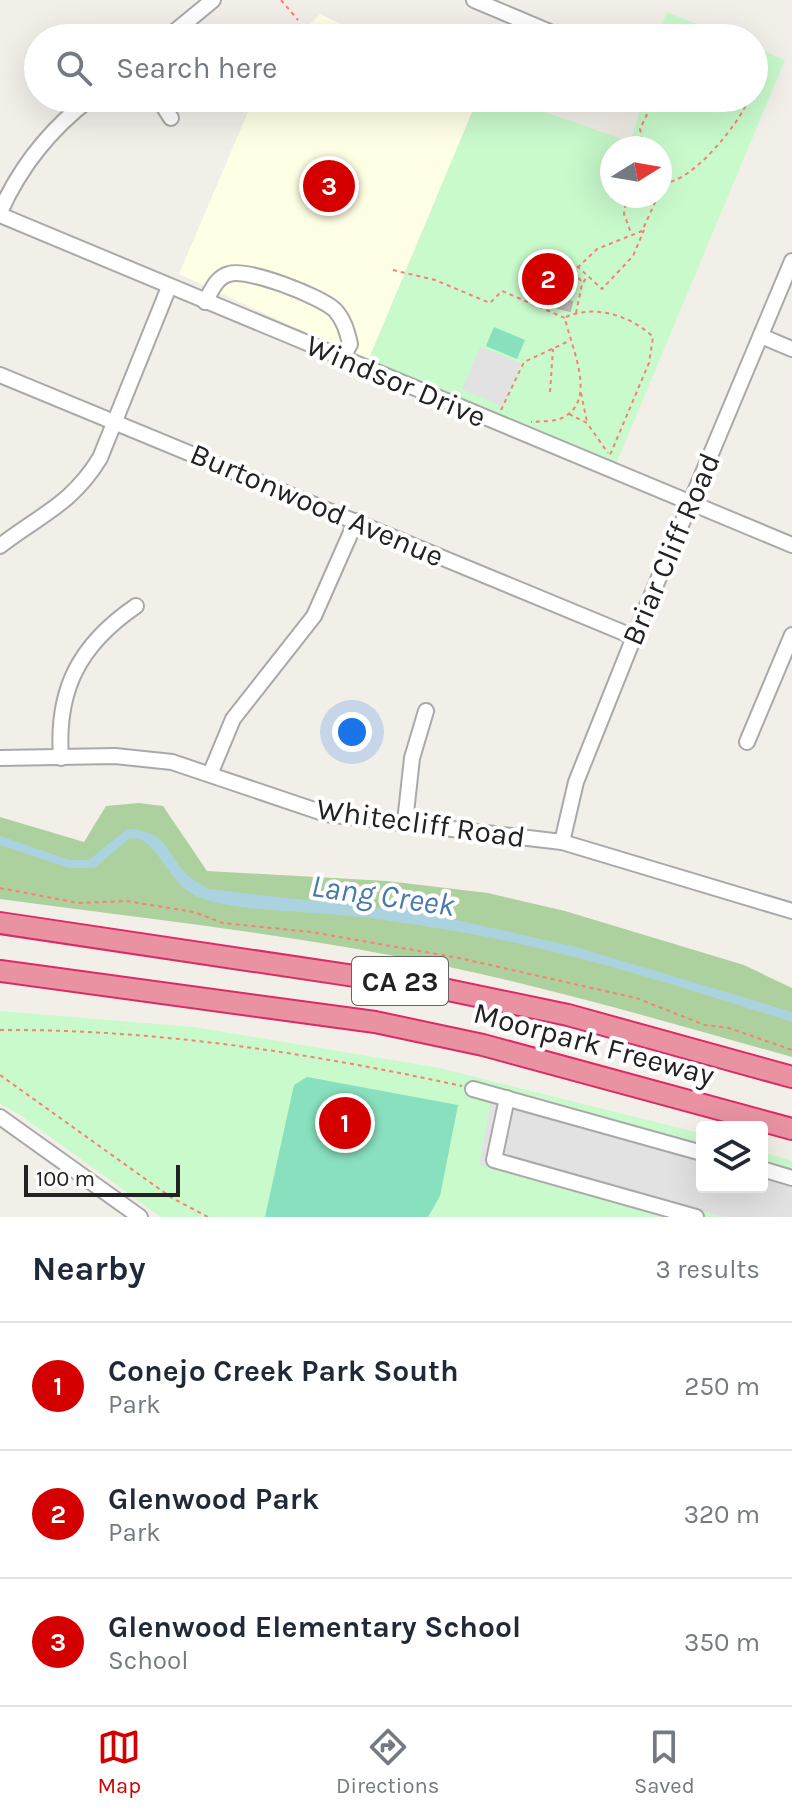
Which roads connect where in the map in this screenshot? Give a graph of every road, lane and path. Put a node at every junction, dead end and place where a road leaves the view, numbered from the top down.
1 (213, 0) edge
2 (281, 0) edge
3 (474, 0) edge
4 (298, 20) dead end
5 (184, 24) edge
6 (531, 24) edge
7 (75, 112) edge
8 (167, 112) edge
9 (648, 112) edge
10 (744, 112) edge
11 (171, 118) dead end
12 (641, 136) edge
13 (672, 179) edge
14 (625, 208) edge
15 (653, 208) edge
16 (0, 214) edge
17 (644, 229) junction
18 (632, 234) junction
19 (792, 261) edge
20 (577, 266) junction
21 (393, 270) dead end
22 (572, 272) junction
23 (588, 276) junction
24 (583, 283) junction
25 (169, 287) junction
26 (205, 302) junction
27 (532, 305) junction
28 (576, 314) junction
29 (565, 318) junction
30 (761, 336) junction
31 (569, 342) junction
32 (553, 348) junction
33 (792, 349) edge
34 (342, 359) junction
35 (0, 375) edge
36 (550, 392) dead end
37 (581, 393) junction
38 (500, 410) dead end
39 (569, 414) junction
40 (114, 422) junction
41 (529, 422) dead end
42 (587, 423) junction
43 (610, 455) junction
44 (613, 461) dead end
45 (690, 503) junction
46 (356, 521) junction
47 (792, 545) edge
48 (0, 546) edge
49 (136, 606) dead end
50 (792, 635) edge
51 (634, 637) junction
52 (426, 711) dead end
53 (747, 742) dead end
54 (0, 758) edge
55 (61, 758) junction
56 (211, 772) junction
57 (405, 822) junction
58 (562, 842) junction
59 (0, 888) edge
60 (792, 911) edge
61 (0, 923) edge
62 (0, 971) edge
63 (0, 1030) edge
64 (792, 1050) edge
65 (0, 1075) edge
66 (792, 1077) edge
67 (473, 1089) joint
68 (662, 1092) junction
69 (507, 1098) junction
70 (0, 1117) edge
71 (792, 1129) edge
72 (792, 1135) edge
73 (696, 1151) edge
74 (768, 1171) edge
75 (792, 1178) edge
76 (201, 1216) edge
77 (140, 1217) edge
78 (208, 1217) edge
79 (696, 1217) edge

1 - 5 street
2 - 4 path
3 - 6 street
7 - 16 street
8 - 11 street
9 - 12 path
10 - 13 path
14 - 18 path
15 - 17 path
16 - 25 street, Windsor Drive
17 - 18 path
17 - 23 path
18 - 20 path
19 - 30 street, Briar Cliff Road
20 - 22 path
20 - 23 path
21 - 27 path
22 - 24 path
22 - 27 path
23 - 24 path
24 - 28 path
25 - 26 street, Windsor Drive
25 - 40 street
26 - 34 street, Windsor Drive
26 - 34 street
27 - 29 path
28 - 29 path
28 - 43 path
29 - 31 path
30 - 33 street
30 - 45 street, Briar Cliff Road
31 - 32 path
31 - 37 path
32 - 36 path
32 - 38 path
34 - 45 street, Windsor Drive
35 - 40 street, Burtonwood Avenue
37 - 39 path
37 - 42 path
39 - 41 path
39 - 42 path
40 - 46 street, Burtonwood Avenue
40 - 48 street
42 - 43 path
43 - 44 path
45 - 47 street, Windsor Drive
45 - 51 street, Briar Cliff Road
46 - 51 street, Burtonwood Avenue
46 - 56 street
49 - 55 street
50 - 53 street
51 - 58 street, Briar Cliff Road
52 - 57 street
54 - 55 street, Whitecliff Road
55 - 56 street, Whitecliff Road
56 - 57 street, Whitecliff Road
57 - 58 street, Whitecliff Road
58 - 60 street, Whitecliff Road
59 - 64 path
61 - 66 highway, Moorpark Freeway / CA 23
62 - 68 highway, Moorpark Freeway / CA 23
63 - 67 path
65 - 76 path
67 - 69 street
68 - 71 highway, Moorpark Freeway / CA 23
68 - 72 highway
69 - 73 street
69 - 79 street
70 - 77 street
74 - 75 street
76 - 78 path

